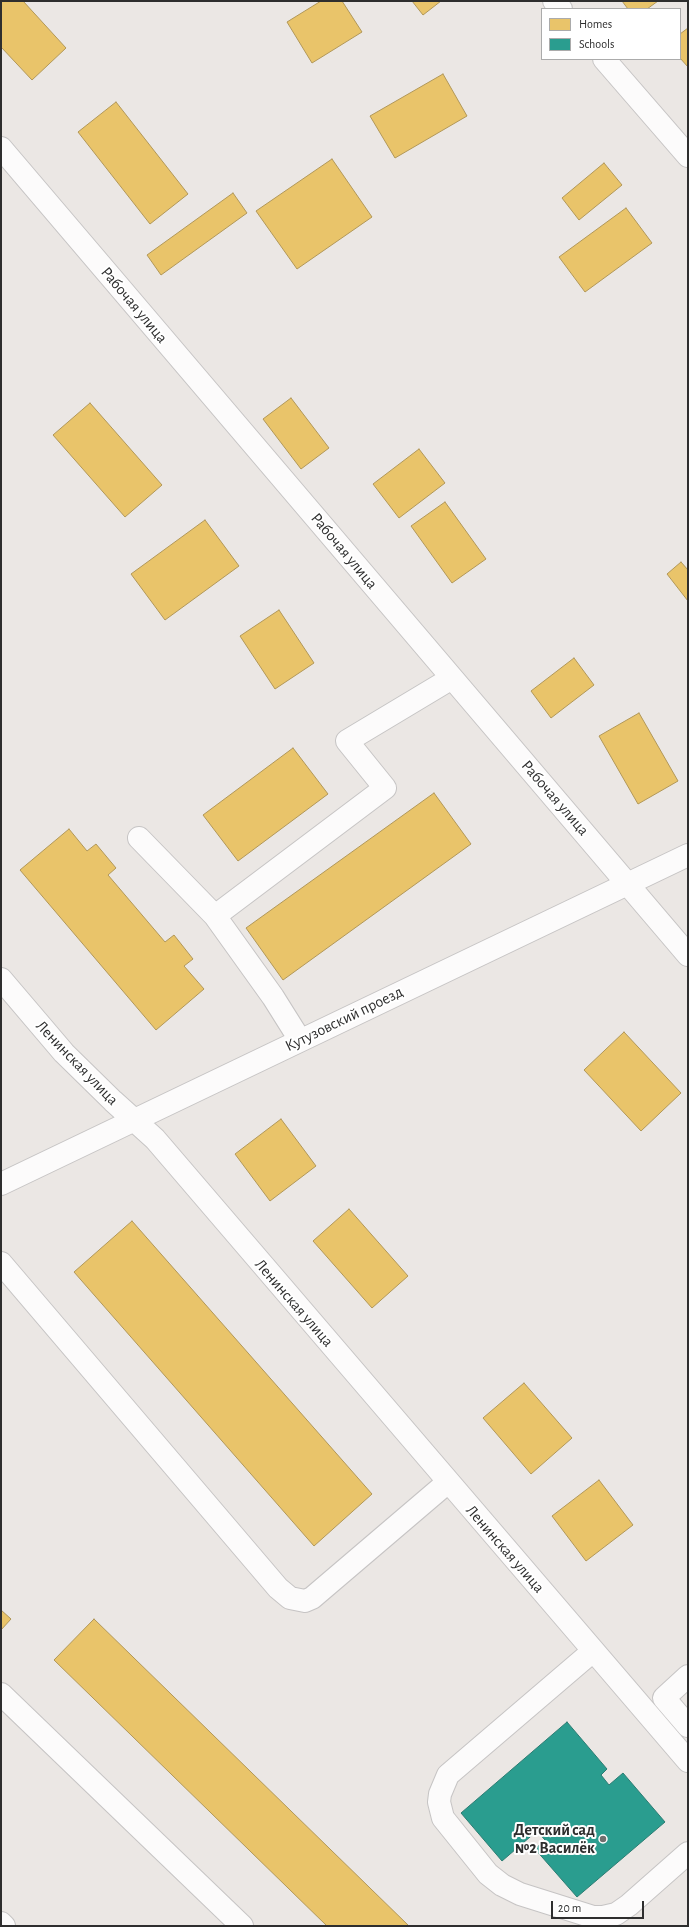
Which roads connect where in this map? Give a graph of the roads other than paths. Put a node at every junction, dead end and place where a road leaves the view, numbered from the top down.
1 (605, 60) edge
2 (1, 148) edge
3 (688, 156) edge
4 (452, 678) junction
5 (139, 838) dead end
6 (688, 855) edge
7 (628, 884) junction
8 (215, 916) junction
9 (688, 955) edge
10 (1, 979) edge
11 (300, 1040) junction
12 (134, 1120) junction
13 (1, 1184) edge
14 (1, 1262) edge
15 (448, 1482) junction
16 (586, 1643) junction
17 (688, 1676) edge
18 (1, 1694) edge
19 (688, 1726) edge
20 (688, 1760) edge
21 (688, 1853) edge
22 (1, 1923) edge
23 (4, 1926) edge
24 (242, 1926) edge

1 - 3 street
2 - 4 street, Рабочая улица
4 - 7 street, Рабочая улица
4 - 8 street
5 - 8 street
6 - 7 street, Кутузовский проезд
7 - 9 street, Рабочая улица
7 - 11 street, Кутузовский проезд
8 - 11 street
10 - 12 street, Ленинская улица
11 - 12 street, Кутузовский проезд
12 - 13 street, Кутузовский проезд
12 - 15 street, Ленинская улица
14 - 15 street
15 - 16 street, Ленинская улица
16 - 20 street, Ленинская улица
16 - 21 street
17 - 19 street
18 - 24 street
22 - 23 street

